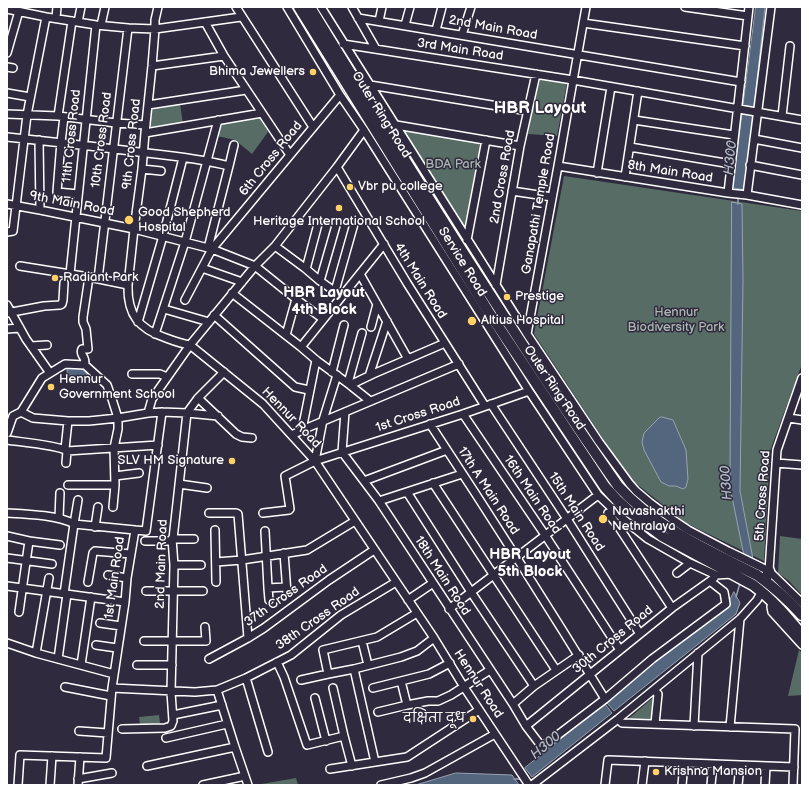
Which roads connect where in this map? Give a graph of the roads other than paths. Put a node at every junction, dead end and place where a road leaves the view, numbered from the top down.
1 (57, 7) edge
2 (81, 7) edge
3 (105, 7) edge
4 (158, 7) edge
5 (236, 7) edge
6 (287, 7) edge
7 (299, 7) edge
8 (310, 7) edge
9 (321, 7) edge
10 (382, 7) edge
11 (410, 7) edge
12 (442, 7) edge
13 (472, 7) edge
14 (586, 7) edge
15 (685, 7) edge
16 (749, 7) edge
17 (771, 7) edge
18 (7, 9) edge
19 (19, 11) junction
20 (355, 11) edge
21 (748, 16) junction
22 (46, 17) junction
23 (241, 17) junction
24 (56, 18) junction
25 (379, 20) junction
26 (75, 22) junction
27 (205, 22) junction
28 (583, 23) junction
29 (99, 25) junction
30 (405, 25) junction
31 (128, 28) junction
32 (155, 29) junction
33 (436, 30) junction
34 (462, 35) junction
35 (343, 44) junction
36 (745, 46) junction
37 (790, 46) dead end
38 (376, 49) junction
39 (7, 53) edge
40 (578, 54) junction
41 (224, 56) junction
42 (152, 66) junction
43 (536, 74) junction
44 (573, 80) junction
45 (740, 82) junction
46 (370, 85) junction
47 (611, 86) junction
48 (246, 90) junction
49 (638, 91) junction
50 (7, 93) edge
51 (340, 94) junction
52 (30, 97) junction
53 (148, 105) junction
54 (738, 108) junction
55 (528, 111) junction
56 (757, 112) junction
57 (262, 113) junction
58 (7, 114) edge
59 (27, 115) junction
60 (782, 116) junction
61 (61, 117) junction
62 (86, 120) junction
63 (218, 120) junction
64 (634, 120) junction
65 (802, 120) edge
66 (116, 123) junction
67 (146, 125) junction
68 (396, 126) junction
69 (313, 127) junction
70 (364, 130) junction
71 (145, 133) junction
72 (734, 135) junction
73 (7, 137) edge
74 (25, 139) junction
75 (754, 139) junction
76 (39, 140) junction
77 (486, 140) junction
78 (61, 142) junction
79 (83, 145) junction
80 (234, 145) dead end
81 (520, 146) junction
82 (630, 147) junction
83 (113, 148) junction
84 (802, 148) edge
85 (144, 152) junction
86 (290, 155) junction
87 (183, 158) junction
88 (208, 161) junction
89 (731, 164) junction
90 (750, 165) junction
91 (229, 166) junction
92 (558, 166) junction
93 (337, 167) junction
94 (142, 169) junction
95 (161, 171) dead end
96 (598, 172) junction
97 (802, 176) edge
98 (625, 177) junction
99 (512, 191) junction
100 (728, 193) junction
101 (78, 194) junction
102 (747, 195) junction
103 (552, 197) junction
104 (7, 204) edge
105 (15, 205) junction
106 (802, 205) edge
107 (40, 210) junction
108 (76, 217) junction
109 (104, 222) junction
110 (337, 222) dead end
111 (318, 224) dead end
112 (354, 224) dead end
113 (134, 229) junction
114 (7, 232) edge
115 (163, 236) junction
116 (468, 240) junction
117 (185, 242) junction
118 (384, 244) junction
119 (275, 246) junction
120 (210, 248) junction
121 (20, 266) dead end
122 (255, 266) junction
123 (202, 268) junction
124 (306, 269) junction
125 (70, 274) junction
126 (360, 274) junction
127 (89, 276) junction
128 (98, 279) junction
129 (320, 281) junction
130 (242, 282) junction
131 (64, 283) dead end
132 (128, 285) junction
133 (496, 285) junction
134 (335, 291) junction
135 (232, 294) junction
136 (341, 297) junction
137 (296, 299) junction
138 (186, 300) dead end
139 (377, 304) junction
140 (7, 305) edge
141 (164, 309) junction
142 (9, 313) edge
143 (214, 315) junction
144 (324, 319) junction
145 (387, 321) junction
146 (138, 322) junction
147 (209, 322) junction
148 (344, 325) dead end
149 (371, 327) dead end
150 (20, 328) junction
151 (7, 329) edge
152 (362, 333) dead end
153 (155, 334) junction
154 (527, 334) junction
155 (286, 335) junction
156 (445, 343) junction
157 (47, 345) dead end
158 (190, 345) junction
159 (31, 346) junction
160 (301, 347) junction
161 (408, 359) junction
162 (316, 360) junction
163 (459, 364) junction
164 (86, 365) junction
165 (224, 372) junction
166 (50, 373) junction
167 (334, 373) junction
168 (132, 374) dead end
169 (369, 376) junction
170 (168, 377) junction
171 (802, 378) edge
172 (349, 384) junction
173 (309, 390) junction
174 (529, 391) junction
175 (198, 398) junction
176 (370, 401) junction
177 (794, 401) junction
178 (802, 402) edge
179 (488, 405) junction
180 (21, 412) junction
181 (162, 412) junction
182 (345, 412) junction
183 (148, 413) junction
184 (187, 413) junction
185 (463, 414) junction
186 (218, 416) junction
187 (118, 418) junction
188 (789, 418) junction
189 (324, 420) junction
190 (802, 420) edge
191 (68, 421) junction
192 (430, 424) junction
193 (302, 430) junction
194 (7, 432) edge
195 (292, 435) junction
196 (252, 438) dead end
197 (7, 440) edge
198 (158, 445) junction
199 (114, 448) junction
200 (66, 450) junction
201 (447, 450) junction
202 (342, 452) junction
203 (315, 461) junction
204 (66, 463) dead end
205 (776, 463) junction
206 (802, 465) edge
207 (139, 473) dead end
208 (462, 474) junction
209 (115, 476) junction
210 (364, 481) junction
211 (434, 483) junction
212 (179, 484) junction
213 (115, 485) junction
214 (68, 486) dead end
215 (207, 488) dead end
216 (407, 492) junction
217 (60, 493) dead end
218 (598, 495) junction
219 (78, 500) dead end
220 (379, 501) junction
221 (98, 507) dead end
222 (113, 507) dead end
223 (7, 512) edge
224 (608, 512) dead end
225 (263, 513) dead end
226 (209, 514) dead end
227 (59, 518) junction
228 (622, 518) junction
229 (567, 519) junction
230 (355, 521) junction
231 (74, 524) junction
232 (618, 526) junction
233 (95, 527) junction
234 (134, 530) junction
235 (215, 530) dead end
236 (265, 531) dead end
237 (545, 535) junction
238 (7, 536) edge
239 (194, 539) dead end
240 (173, 540) junction
241 (29, 541) junction
242 (145, 541) dead end
243 (60, 545) dead end
244 (374, 550) junction
245 (284, 553) junction
246 (131, 554) junction
247 (266, 556) junction
248 (517, 557) junction
249 (7, 558) edge
250 (242, 560) junction
251 (27, 561) junction
252 (216, 562) junction
253 (690, 563) junction
254 (52, 564) dead end
255 (174, 565) junction
256 (200, 565) dead end
257 (677, 573) dead end
258 (732, 574) junction
259 (108, 575) dead end
260 (494, 575) junction
261 (716, 575) junction
262 (49, 578) dead end
263 (127, 578) junction
264 (760, 578) junction
265 (710, 581) junction
266 (88, 582) dead end
267 (216, 582) dead end
268 (396, 582) junction
269 (432, 583) junction
270 (7, 586) edge
271 (23, 588) junction
272 (268, 588) junction
273 (173, 590) junction
274 (47, 591) junction
275 (146, 591) dead end
276 (203, 591) dead end
277 (762, 591) junction
278 (471, 592) junction
279 (65, 594) junction
280 (91, 598) junction
281 (269, 600) dead end
282 (408, 600) junction
283 (772, 601) junction
284 (125, 602) junction
285 (802, 603) edge
286 (672, 608) junction
287 (449, 609) junction
288 (20, 612) dead end
289 (417, 613) junction
290 (802, 615) edge
291 (740, 619) junction
292 (100, 623) dead end
293 (121, 626) junction
294 (205, 627) dead end
295 (640, 634) junction
296 (802, 635) edge
297 (248, 638) junction
298 (434, 638) junction
299 (144, 641) dead end
300 (173, 641) junction
301 (362, 641) junction
302 (7, 643) edge
303 (96, 645) dead end
304 (802, 645) edge
305 (117, 648) junction
306 (620, 650) junction
307 (36, 653) junction
308 (698, 653) junction
309 (579, 655) junction
310 (58, 659) junction
311 (208, 659) dead end
312 (277, 662) junction
313 (450, 663) junction
314 (137, 665) dead end
315 (172, 665) junction
316 (368, 665) junction
317 (81, 666) junction
318 (354, 669) junction
319 (490, 670) junction
320 (556, 670) junction
321 (114, 674) junction
322 (328, 674) junction
323 (590, 674) junction
324 (246, 678) junction
325 (301, 680) dead end
326 (400, 681) junction
327 (534, 686) junction
328 (65, 687) dead end
329 (464, 687) junction
330 (112, 688) junction
331 (333, 688) dead end
332 (373, 688) dead end
333 (217, 690) junction
334 (654, 690) junction
335 (171, 692) junction
336 (111, 696) junction
337 (315, 698) dead end
338 (605, 699) junction
339 (513, 704) junction
340 (222, 705) junction
341 (407, 705) junction
342 (479, 710) junction
343 (378, 712) dead end
344 (173, 715) junction
345 (618, 719) junction
346 (227, 724) junction
347 (655, 724) junction
348 (526, 726) junction
349 (694, 726) junction
350 (730, 727) junction
351 (122, 729) dead end
352 (79, 731) dead end
353 (108, 733) junction
354 (495, 734) junction
355 (344, 736) junction
356 (166, 738) dead end
357 (326, 741) junction
358 (235, 747) junction
359 (268, 752) dead end
360 (52, 756) junction
361 (80, 757) junction
362 (645, 761) junction
363 (376, 762) junction
364 (684, 763) junction
365 (713, 764) junction
366 (740, 765) junction
367 (147, 766) dead end
368 (352, 766) junction
369 (766, 766) junction
370 (794, 767) junction
371 (330, 769) dead end
372 (112, 773) dead end
373 (245, 776) junction
374 (78, 782) edge
375 (530, 784) edge
376 (18, 785) edge
377 (50, 785) edge
378 (203, 785) edge
379 (248, 785) edge
380 (381, 785) edge
381 (605, 785) edge
382 (642, 785) edge
383 (682, 785) edge
384 (711, 785) edge
385 (738, 785) edge
386 (765, 785) edge
387 (793, 785) edge

1 - 24 street
2 - 26 street
3 - 29 street, 11th Cross Road
4 - 32 street, 9th Cross Road
5 - 23 street
6 - 51 street, Service Road
7 - 258 highway, Outer Ring Road
8 - 264 highway, Outer Ring Road
9 - 35 street, Service Road
10 - 25 street
11 - 30 street
12 - 33 street
13 - 34 street
14 - 28 street, Ganapathi Temple Road
15 - 21 street
16 - 21 street
17 - 56 street
18 - 19 street
19 - 22 street
19 - 39 street
20 - 25 street, 2nd Main Road
20 - 38 street
21 - 36 street
22 - 24 street
22 - 52 street
23 - 27 street
23 - 69 street
24 - 26 street
25 - 30 street, 2nd Main Road
26 - 29 street
26 - 61 street
27 - 32 street
27 - 41 street
28 - 36 street
28 - 40 street, Ganapathi Temple Road
29 - 31 street
29 - 62 street, 11th Cross Road
30 - 33 street, 2nd Main Road
31 - 32 street
31 - 66 street, 10th Cross Road
32 - 42 street, 9th Cross Road
33 - 34 street, 2nd Main Road
34 - 40 street, 2nd Main Road
35 - 38 street, 3rd Main Road
35 - 46 street, Service Road
36 - 45 street
37 - 60 street
38 - 43 street, 3rd Main Road
40 - 44 street, Ganapathi Temple Road
40 - 45 street
41 - 42 street
41 - 48 street
42 - 53 street, 9th Cross Road
43 - 44 street, 3rd Main Road
43 - 55 street, 2nd Cross Road
44 - 47 street, 3rd Main Road
44 - 92 street, Ganapathi Temple Road
45 - 54 street
46 - 55 street
46 - 68 street, Service Road
47 - 49 street, 3rd Main Road
47 - 96 street
48 - 53 street
48 - 57 street
49 - 54 street, 3rd Main Road
49 - 64 street
50 - 52 street
51 - 69 street, 6th Cross Road
51 - 70 street, Service Road
52 - 59 street
53 - 67 street, 9th Cross Road
54 - 56 street, 3rd Main Road
54 - 72 street
55 - 81 street, 2nd Cross Road
56 - 60 street, 3rd Main Road
56 - 75 street
57 - 63 street
57 - 86 street
58 - 59 street
59 - 61 street
59 - 74 street
60 - 65 street, 3rd Main Road
61 - 62 street
61 - 78 street
62 - 66 street
62 - 79 street, 11th Cross Road
63 - 71 street
63 - 88 street
64 - 72 street
64 - 82 street
66 - 67 street
66 - 83 street, 10th Cross Road
67 - 71 street, 9th Cross Road
68 - 77 street
68 - 116 street, Service Road
69 - 86 street, 6th Cross Road
70 - 93 street
70 - 174 street, Service Road
71 - 85 street, 9th Cross Road
72 - 89 street
73 - 74 street
74 - 76 street
74 - 105 street
75 - 84 street
75 - 90 street
76 - 78 street
76 - 107 street
77 - 81 street
77 - 116 street
78 - 79 street
78 - 101 street
79 - 83 street
79 - 101 street, 11th Cross Road
80 - 91 street
81 - 99 street, 2nd Cross Road
82 - 89 street
82 - 98 street
83 - 85 street
83 - 109 street, 10th Cross Road
85 - 87 street
85 - 94 street, 9th Cross Road
86 - 120 street, 6th Cross Road
87 - 88 street
87 - 115 street
88 - 91 street
88 - 117 street
89 - 100 street
90 - 97 street
90 - 102 street
91 - 120 street
92 - 96 street, 8th Main Road
92 - 103 street, Ganapathi Temple Road
93 - 118 street, 4th Main Road
93 - 119 street
94 - 95 street
94 - 113 street, 9th Cross Road
96 - 98 street, 8th Main Road
98 - 100 street, 8th Main Road
99 - 103 street
99 - 133 street, 2nd Cross Road
100 - 102 street, 8th Main Road
101 - 108 street, 11th Cross Road
102 - 106 street, 8th Main Road
103 - 154 street, Ganapathi Temple Road
104 - 105 street, 9th Main Road
105 - 107 street, 9th Main Road
105 - 114 street
107 - 108 street, 9th Main Road
108 - 109 street, 9th Main Road
108 - 125 street, 11th Cross Road
109 - 113 street, 9th Main Road
109 - 128 street, 10th Cross Road
110 - 129 street
111 - 124 street
112 - 134 street
113 - 115 street, 9th Main Road
113 - 132 street, 9th Cross Road
115 - 117 street, 9th Main Road
115 - 146 street
116 - 133 street, Service Road
117 - 120 street, 9th Main Road
117 - 141 street
118 - 126 street
118 - 156 street, 4th Main Road
119 - 122 street
119 - 124 street
120 - 122 street, 9th Main Road
120 - 123 street, 6th Cross Road
121 - 125 street
122 - 130 street
122 - 137 street, 9th Main Road
123 - 130 street
123 - 138 street, 6th Cross Road
124 - 129 street
125 - 127 street
126 - 136 street
126 - 139 street
127 - 128 street
127 - 164 street
128 - 132 street
129 - 134 street
130 - 135 street
131 - 142 street
132 - 146 street
133 - 154 street, Service Road
134 - 136 street
135 - 143 street
135 - 155 street
136 - 144 street
137 - 144 street, 9th Main Road
137 - 155 street
139 - 145 street
139 - 149 street
140 - 142 street
141 - 147 street
141 - 153 street
142 - 150 street
143 - 147 street
143 - 173 street
144 - 160 street
145 - 161 street
145 - 169 street
146 - 153 street
147 - 158 street
148 - 167 street
150 - 151 street
150 - 159 street
152 - 172 street
153 - 158 street
154 - 264 street, Service Road
155 - 160 street
156 - 161 street
156 - 163 street, 4th Main Road
157 - 159 street
158 - 165 street, Hennur Road
158 - 170 street
159 - 166 street
160 - 162 street
161 - 169 street
162 - 167 street
162 - 173 street
163 - 176 street
163 - 179 street, 4th Main Road
164 - 166 street
164 - 187 street
165 - 175 street
165 - 195 street, Hennur Road
166 - 180 street
167 - 172 street
167 - 189 street
168 - 170 street
169 - 172 street
170 - 183 street
171 - 177 street, 5th Cross Road
172 - 176 street
173 - 193 street
174 - 179 street, 1st Cross Road
174 - 218 street, Service Road
175 - 184 street
175 - 186 street
176 - 182 street
177 - 178 street
177 - 188 street, 5th Cross Road
179 - 185 street, 1st Cross Road
179 - 229 street, 15th Main Road
180 - 191 street
180 - 194 street
181 - 183 street
181 - 184 street
181 - 198 street, 1st Main Road
182 - 189 street
182 - 202 street
183 - 187 street
184 - 186 street
184 - 212 street, 2nd Main Road
185 - 192 street, 1st Cross Road
185 - 237 street, 16th Main Road
186 - 196 street
187 - 191 street
187 - 199 street
188 - 190 street
188 - 205 street, 5th Cross Road
189 - 193 street
189 - 203 street
191 - 200 street
192 - 201 street, 17th A Main Road
192 - 202 street, 1st Cross Road
193 - 195 street
195 - 203 street, Hennur Road
197 - 200 street
198 - 199 street
198 - 234 street, 1st Main Road
199 - 200 street
199 - 209 street
200 - 204 street
201 - 208 street, 17th A Main Road
201 - 210 street
202 - 203 street, 1st Cross Road
202 - 210 street, 18th Main Road
203 - 225 street, 1st Cross Road
203 - 230 street, Hennur Road
205 - 206 street
205 - 264 street, 5th Cross Road
207 - 209 street
208 - 211 street
208 - 248 street, 17th A Main Road
209 - 213 street
210 - 220 street, 18th Main Road
211 - 216 street
211 - 260 street
212 - 215 street
212 - 240 street, 2nd Main Road
213 - 214 street
213 - 222 street
216 - 220 street
216 - 278 street
217 - 227 street
218 - 228 street, Service Road
218 - 229 street
219 - 231 street
220 - 269 street, 18th Main Road
221 - 233 street
223 - 227 street
224 - 232 street
226 - 250 street
227 - 231 street
228 - 232 street
228 - 253 street, Service Road
229 - 237 street
229 - 295 street, 15th Main Road
230 - 244 street, Hennur Road
230 - 245 street
231 - 233 street
231 - 279 street
232 - 286 street
233 - 234 street
234 - 246 street, 1st Main Road
235 - 252 street
236 - 247 street
237 - 248 street
237 - 306 street, 16th Main Road
238 - 241 street
239 - 240 street
240 - 242 street
240 - 255 street, 2nd Main Road
241 - 243 street
241 - 251 street
244 - 268 street, Hennur Road
244 - 297 street, 37th Cross Road
245 - 247 street
245 - 272 street
246 - 263 street, 1st Main Road
246 - 266 street
247 - 250 street
247 - 272 street
248 - 260 street
248 - 309 street, 17th A Main Road
249 - 251 street
250 - 252 street
250 - 297 street
251 - 254 street
251 - 271 street
252 - 267 street
253 - 257 street
253 - 261 street, Service Road
255 - 256 street
255 - 273 street, 2nd Main Road
258 - 261 street, Service Road
258 - 264 highway, Outer Ring Road
259 - 263 street
260 - 278 street
260 - 320 street
261 - 265 street, 30th Cross Road
262 - 274 street
263 - 284 street, 1st Main Road
264 - 277 highway, Outer Ring Road
264 - 285 street, Service Road
264 - 290 highway, Outer Ring Road
265 - 286 street, 30th Cross Road
265 - 338 street
268 - 282 street, Hennur Road
268 - 312 street, 38th Cross Road
269 - 282 street
269 - 287 street, 18th Main Road
270 - 271 street
271 - 274 street
271 - 288 street
272 - 281 street
273 - 275 street
273 - 276 street
273 - 300 street, 2nd Main Road
274 - 279 street
274 - 307 street
277 - 283 highway, Outer Ring Road
277 - 291 street
278 - 287 street
278 - 327 street
279 - 280 street
279 - 310 street
280 - 284 street
280 - 317 street
282 - 289 street, Hennur Road
283 - 296 highway, Outer Ring Road
283 - 304 street
284 - 293 street, 1st Main Road
286 - 295 street, 30th Cross Road
287 - 319 street, 18th Main Road
289 - 298 street, Hennur Road
289 - 301 street
291 - 308 street
291 - 350 street
292 - 293 street
293 - 305 street, 1st Main Road
294 - 300 street
295 - 306 street, 30th Cross Road
297 - 311 street, 37th Cross Road
298 - 313 street, Hennur Road
298 - 316 street
299 - 300 street
300 - 315 street, 2nd Main Road
301 - 316 street
301 - 322 street
302 - 307 street
303 - 305 street
305 - 321 street, 1st Main Road
306 - 323 street, 30th Cross Road
307 - 310 street
308 - 334 street
308 - 349 street
309 - 320 street
309 - 323 street, 17th A Main Road
310 - 317 street
312 - 324 street, 38th Cross Road
312 - 357 street
313 - 326 street
313 - 329 street, Hennur Road
314 - 315 street
315 - 335 street, 2nd Main Road
316 - 318 street
317 - 321 street
318 - 322 street
318 - 363 street
319 - 329 street
319 - 339 street, 18th Main Road
320 - 327 street
321 - 330 street, 1st Main Road
322 - 325 street
323 - 338 street, 17th A Main Road
323 - 348 street, 30th Cross Road
324 - 333 street, 38th Cross Road
324 - 359 street
326 - 332 street
326 - 341 street
327 - 339 street
328 - 336 street
329 - 341 street
329 - 342 street, Hennur Road
330 - 335 street, 38th Cross Road
330 - 336 street, 1st Main Road
331 - 355 street
333 - 335 street, 38th Cross Road
333 - 340 street
334 - 345 street
334 - 347 street
335 - 344 street, 2nd Main Road
336 - 353 street, 1st Main Road
337 - 357 street
338 - 348 street, 18th Main Road
339 - 348 street, 18th Main Road
340 - 344 street
340 - 346 street
341 - 343 street
342 - 354 street, Hennur Road
342 - 363 street
344 - 351 street
345 - 347 street
345 - 375 street
346 - 356 street
346 - 358 street
347 - 349 street
349 - 350 street
350 - 370 street
352 - 353 street
353 - 361 street, 1st Main Road
354 - 375 street, Hennur Road
354 - 380 street
355 - 357 street
355 - 368 street
358 - 367 street
358 - 373 street
360 - 361 street
360 - 376 street
360 - 377 street
361 - 374 street
362 - 364 street
362 - 381 street
362 - 382 street
363 - 368 street
364 - 365 street
364 - 383 street
365 - 366 street
365 - 384 street
366 - 369 street
366 - 385 street
368 - 371 street
369 - 370 street
369 - 386 street
370 - 387 street
372 - 374 street
373 - 378 street
373 - 379 street

